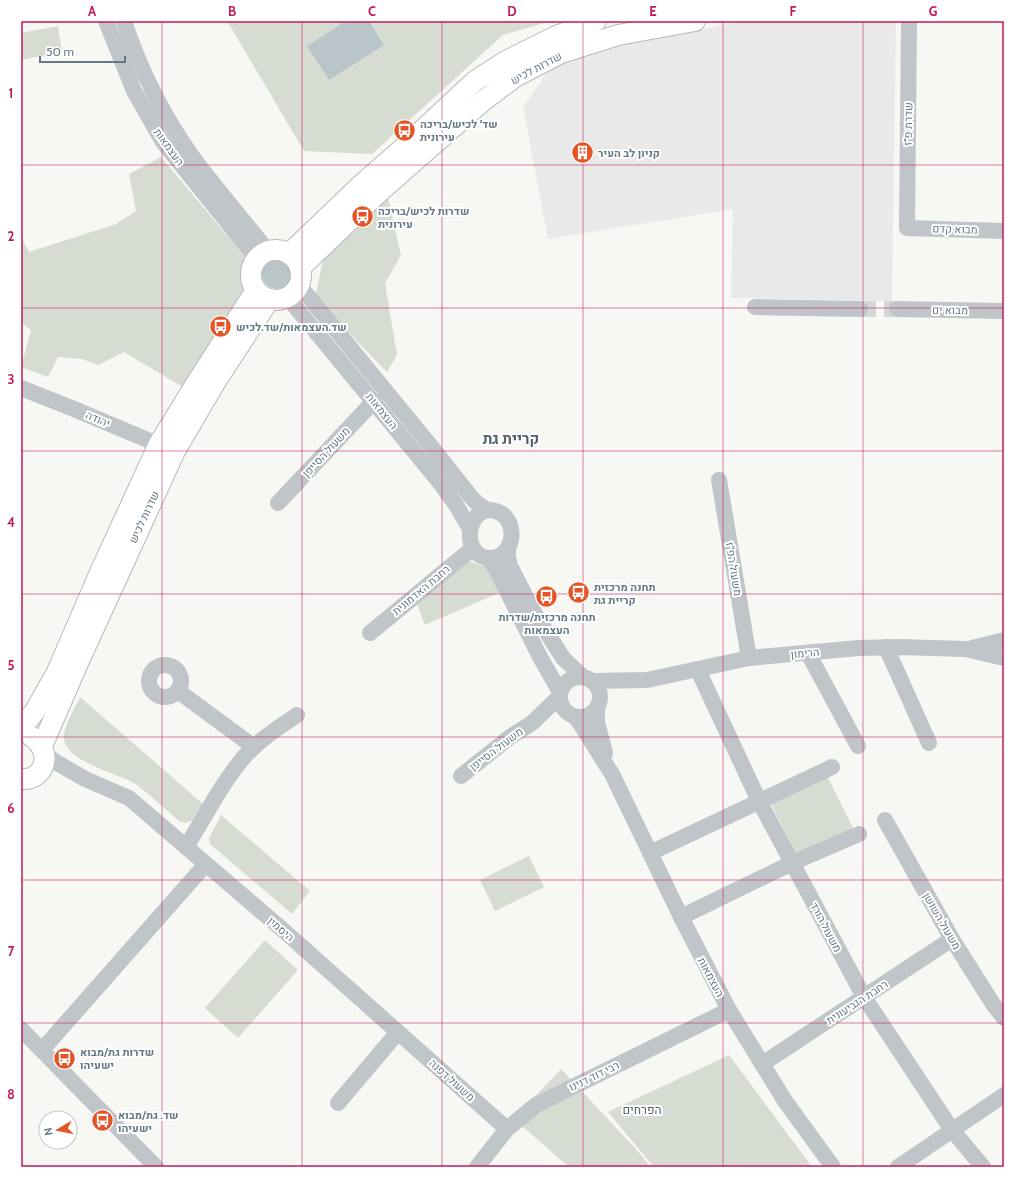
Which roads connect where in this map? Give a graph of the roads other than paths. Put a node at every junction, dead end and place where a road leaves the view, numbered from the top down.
1 (106, 21) edge
2 (124, 21) edge
3 (596, 21) edge
4 (695, 21) edge
5 (909, 21) edge
6 (907, 228) joint
7 (1004, 231) edge
8 (262, 255) junction
9 (283, 282) junction
10 (754, 307) dead end
11 (860, 309) tunnel mouth
12 (897, 309) tunnel mouth
13 (1004, 311) edge
14 (21, 388) edge
15 (374, 401) junction
16 (167, 448) junction
17 (719, 480) dead end
18 (278, 503) dead end
19 (487, 510) junction
20 (470, 529) junction
21 (473, 548) junction
22 (508, 548) junction
23 (488, 558) junction
24 (370, 633) dead end
25 (1004, 640) edge
26 (886, 647) junction
27 (965, 649) junction
28 (808, 653) junction
29 (748, 658) junction
30 (1004, 658) edge
31 (698, 670) junction
32 (587, 679) junction
33 (647, 680) junction
34 (178, 691) dead end
35 (560, 695) junction
36 (598, 705) junction
37 (297, 715) dead end
38 (573, 716) junction
39 (532, 723) junction
40 (21, 729) edge
41 (21, 735) edge
42 (928, 743) dead end
43 (858, 746) dead end
44 (254, 747) junction
45 (44, 749) junction
46 (832, 767) dead end
47 (612, 774) junction
48 (461, 776) dead end
49 (26, 778) edge
50 (85, 778) junction
51 (759, 801) junction
52 (885, 820) dead end
53 (859, 834) dead end
54 (186, 847) junction
55 (650, 853) junction
56 (792, 863) junction
57 (206, 864) junction
58 (681, 917) junction
59 (952, 939) junction
60 (864, 997) junction
61 (730, 1010) junction
62 (1004, 1018) edge
63 (398, 1032) junction
64 (23, 1035) edge
65 (42, 1050) junction
66 (762, 1064) junction
67 (1004, 1095) edge
68 (338, 1103) dead end
69 (507, 1128) junction
70 (952, 1130) junction
71 (156, 1167) edge
72 (477, 1167) edge
73 (832, 1167) edge
74 (898, 1167) edge
75 (982, 1167) edge

1 - 8 street, העצמאות
2 - 8 street, העצמאות
3 - 9 main road, שדרות לכיש
4 - 9 main road, שדרות לכיש
5 - 6 street, שדרת פ"ז
6 - 7 street, מבוא קדם
8 - 9 main road
8 - 9 main road
9 - 15 street, העצמאות
9 - 16 main road, שדרות לכיש
9 - 19 street, העצמאות
10 - 11 street
12 - 13 street, מבוא ים
14 - 16 street, יהודה
15 - 18 street, משעול הסייפן
15 - 20 street, העצמאות
16 - 40 main road, שדרות לכיש
16 - 45 main road, שדרות לכיש
17 - 29 street, משעול הפ"ז
19 - 20 street
19 - 22 street
20 - 21 street
21 - 23 street
21 - 24 street, רחבת האדמונית
22 - 23 street
22 - 32 street
23 - 35 street
25 - 27 street, הרימון
26 - 27 street, הרימון
26 - 28 street, הרימון
26 - 42 street
27 - 30 street, הרימון
28 - 29 street, הרימון
28 - 43 street
29 - 31 street, הרימון
31 - 33 street, הרימון
31 - 51 street, משעול הורד
32 - 33 street, הרימון
32 - 35 street
32 - 36 street
33 - 36 street, הרימון
34 - 44 street
35 - 38 street
35 - 39 street, משעול הסייפן
36 - 38 street
36 - 47 street, העצמאות
37 - 44 street
38 - 39 street, משעול הסייפן
38 - 47 street, העצמאות
39 - 48 street, משעול הסייפן
41 - 45 main road
44 - 54 street
45 - 49 main road, שדרות לכיש
45 - 50 street, היסמין
46 - 51 street
47 - 55 street, העצמאות
49 - 50 street, היסמין
50 - 54 street, היסמין
51 - 55 street
51 - 56 street, משעול הורד
52 - 59 street, משעול השושן
53 - 56 street
54 - 57 street, היסמין
55 - 58 street, העצמאות
56 - 58 street
56 - 60 street, משעול הורד
57 - 63 street, היסמין
57 - 65 street
58 - 61 street, העצמאות
59 - 60 street, רחבת הגביעונית
59 - 62 street, משעול השושן
60 - 66 street, רחבת הגביעונית
60 - 70 street, משעול הורד
61 - 66 street, העצמאות
61 - 69 street, רבי דוד דנינו
63 - 68 street
63 - 69 street, משעול דפנה
64 - 65 street
65 - 71 street
66 - 73 street, העצמאות
67 - 70 street
69 - 72 street, רבי דוד דנינו
70 - 74 street
70 - 75 street, משעול הורד

